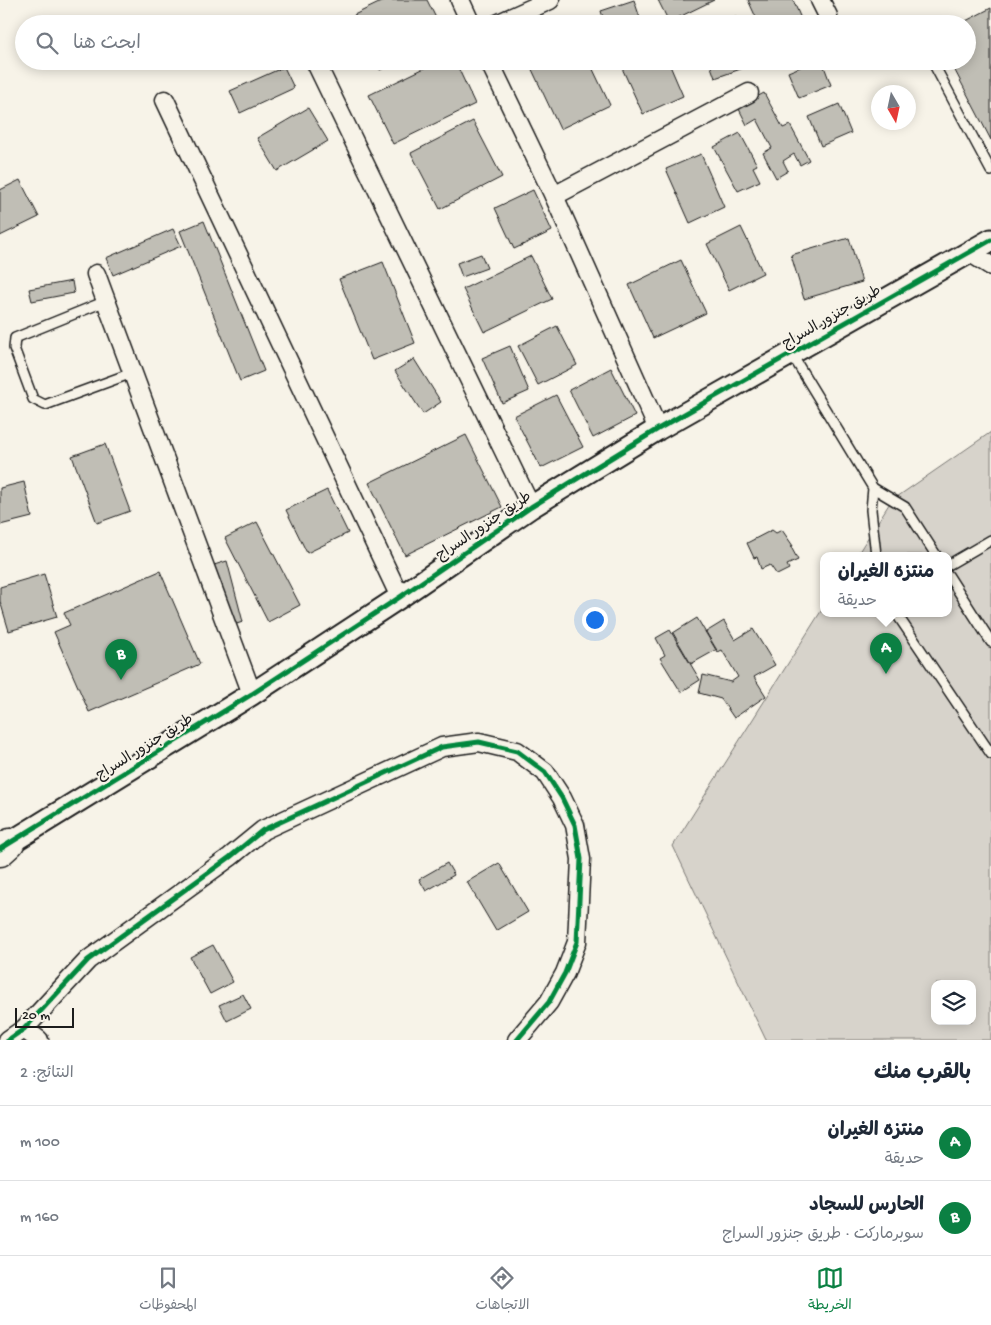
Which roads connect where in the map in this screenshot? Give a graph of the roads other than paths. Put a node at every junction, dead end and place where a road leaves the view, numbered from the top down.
1 (460, 0) edge
2 (550, 0) edge
3 (467, 15) edge
4 (517, 15) edge
5 (319, 70) edge
6 (493, 70) edge
7 (937, 70) edge
8 (749, 93) dead end
9 (165, 100) dead end
10 (991, 171) edge
11 (554, 196) junction
12 (991, 240) edge
13 (969, 252) junction
14 (991, 266) edge
15 (96, 274) dead end
16 (106, 301) junction
17 (791, 353) junction
18 (132, 373) junction
19 (658, 429) junction
20 (872, 488) junction
21 (531, 507) junction
22 (991, 540) edge
23 (876, 552) edge
24 (934, 552) edge
25 (952, 563) edge
26 (952, 581) edge
27 (400, 597) junction
28 (899, 617) edge
29 (991, 642) edge
30 (252, 694) junction
31 (991, 754) edge
32 (3, 848) edge
33 (24, 1029) junction
34 (8, 1040) edge
35 (39, 1040) edge
36 (517, 1040) edge

1 - 3 street
2 - 4 street
5 - 21 street
6 - 11 street
7 - 10 lane
8 - 11 street
9 - 27 street
11 - 19 street
12 - 13 street, طريق جنزور السراج
13 - 14 street
13 - 17 street, طريق جنزور السراج
15 - 16 street
16 - 18 street
16 - 18 lane
17 - 19 street, طريق جنزور السراج
17 - 20 lane
18 - 30 street
19 - 21 street, طريق جنزور السراج
20 - 23 lane
20 - 24 lane
21 - 27 street, طريق جنزور السراج
22 - 25 lane
26 - 29 lane
27 - 30 street, طريق جنزور السراج
28 - 31 lane
30 - 32 street, طريق جنزور السراج
33 - 34 street
33 - 35 street
33 - 36 street

